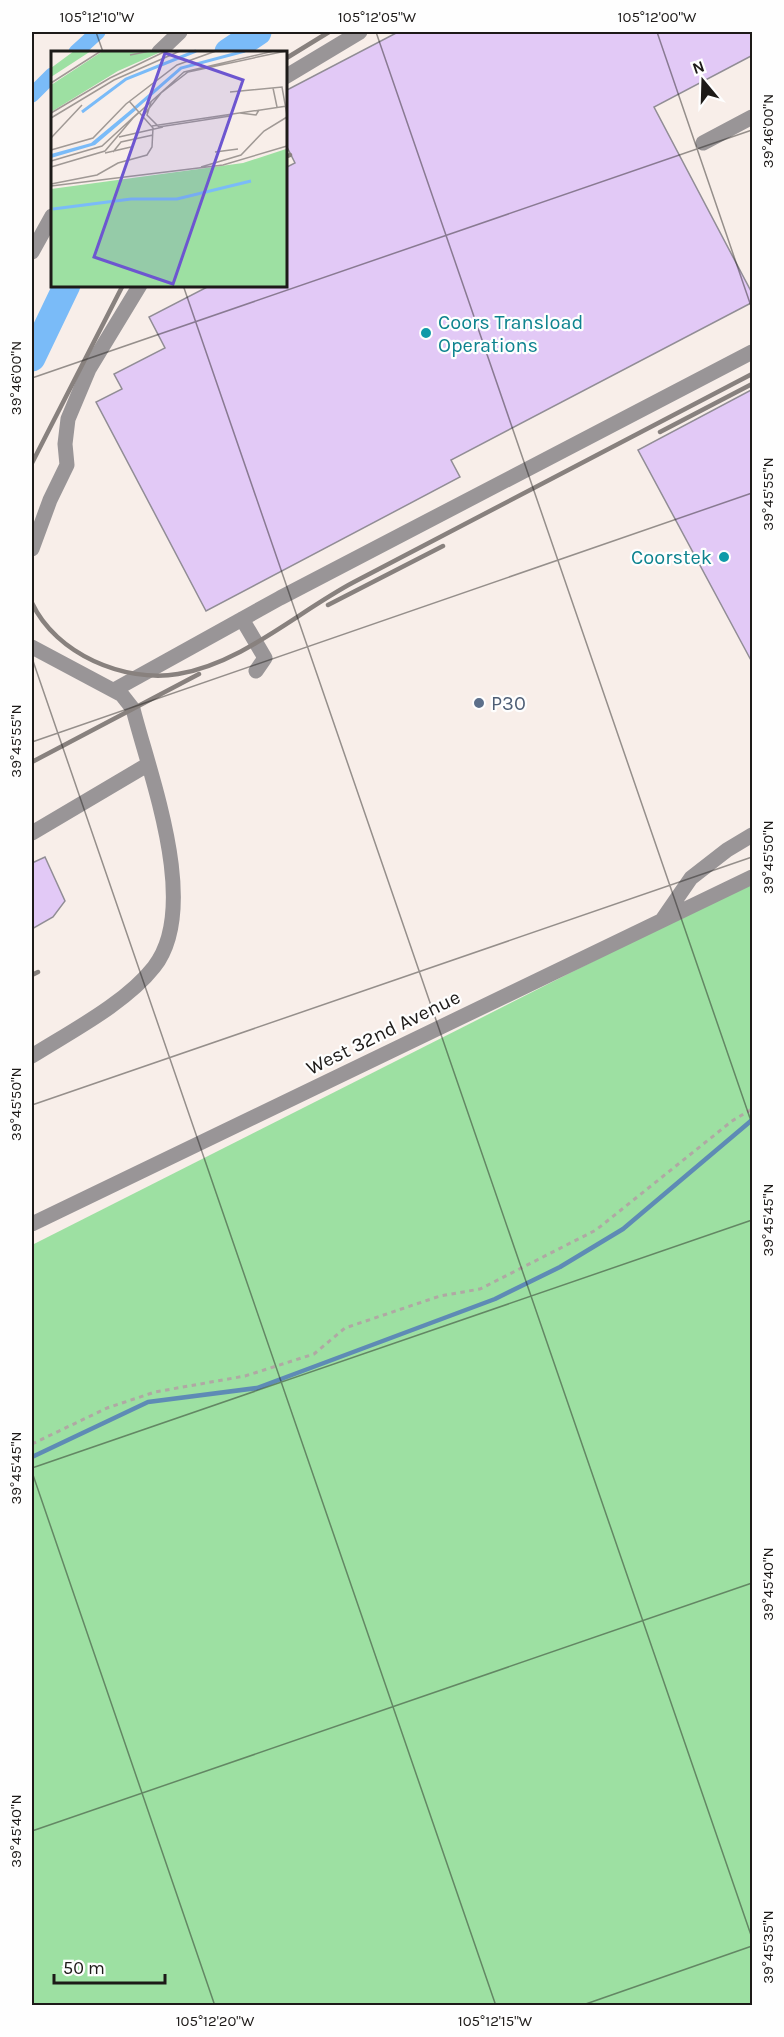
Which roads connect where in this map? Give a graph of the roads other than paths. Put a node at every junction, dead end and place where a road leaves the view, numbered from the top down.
1 (180, 32) edge
2 (360, 32) edge
3 (160, 51) edge
4 (286, 76) edge
5 (753, 117) edge
6 (703, 143) dead end
7 (51, 218) edge
8 (32, 252) edge
9 (139, 286) edge
10 (753, 352) edge
11 (32, 549) edge
12 (242, 619) junction
13 (32, 647) edge
14 (256, 671) dead end
15 (114, 690) junction
16 (147, 765) junction
17 (32, 833) edge
18 (753, 835) edge
19 (753, 877) edge
20 (660, 923) junction
21 (32, 1056) edge
22 (32, 1224) edge

1 - 3 street
2 - 4 street
5 - 6 street
7 - 8 street
9 - 11 street
10 - 12 street
12 - 14 street
12 - 15 street
13 - 15 street
15 - 16 street
16 - 17 street
16 - 21 street
18 - 20 street
19 - 20 street, West 32nd Avenue
20 - 22 street, West 32nd Avenue

